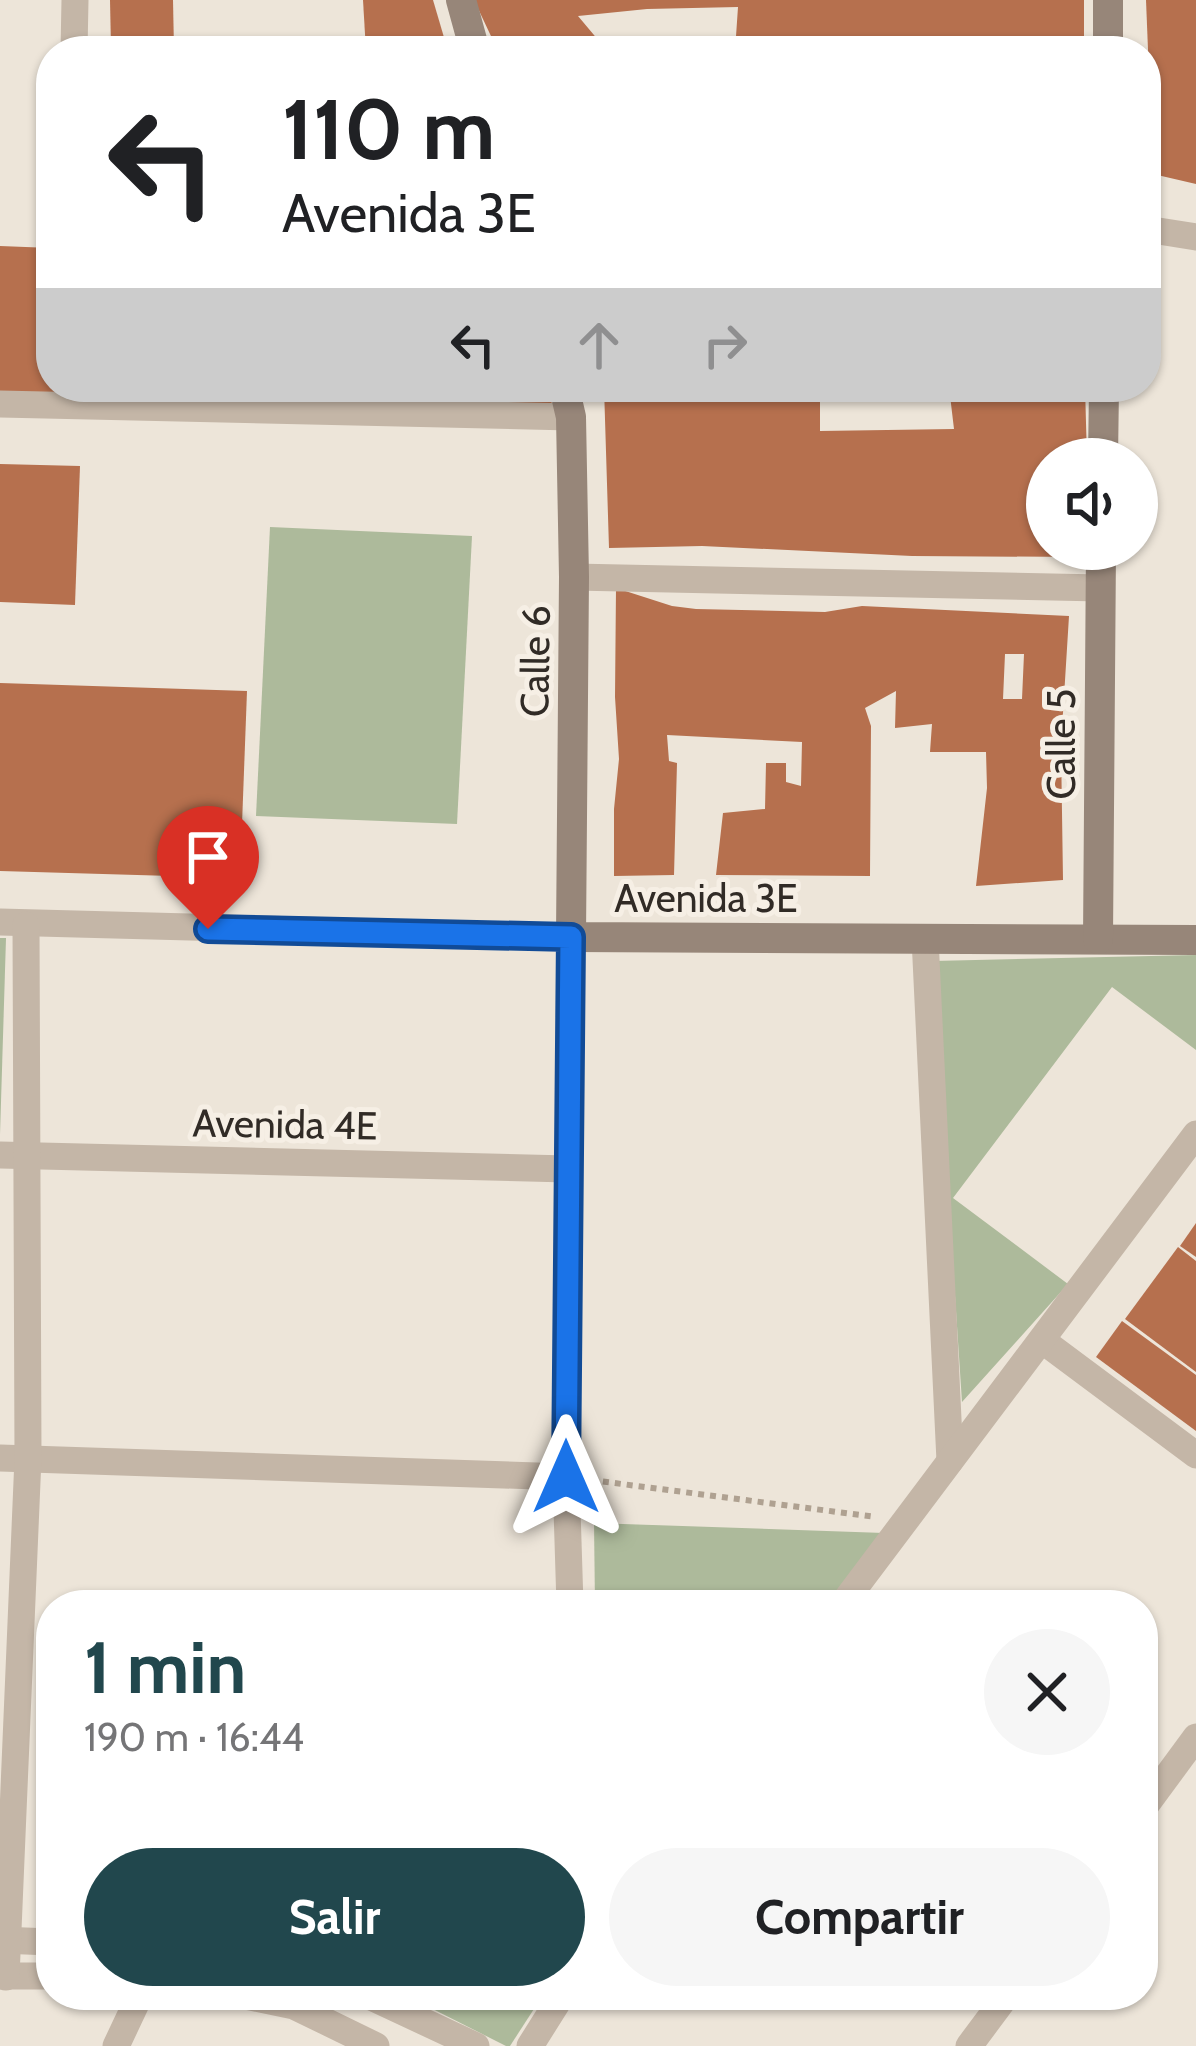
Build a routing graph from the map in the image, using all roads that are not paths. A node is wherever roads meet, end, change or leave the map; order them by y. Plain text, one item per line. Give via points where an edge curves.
1 (75, 0) edge
2 (461, 0) edge
3 (1108, 0) edge
4 (74, 36) edge
5 (471, 36) edge
6 (1108, 36) edge
7 (1161, 231) edge
8 (1196, 237) edge
9 (568, 402) edge
10 (1104, 402) edge
11 (0, 404) edge
12 (1103, 438) edge
13 (1101, 570) edge
14 (574, 577) junction
15 (1101, 588) junction
16 (13, 924) edge
17 (571, 937) junction
18 (925, 938) junction
19 (1098, 939) junction
20 (1196, 940) edge
21 (1196, 1134) edge
22 (13, 1156) edge
23 (568, 1169) junction
24 (1043, 1341) junction
25 (1196, 1455) edge
26 (14, 1458) edge
27 (950, 1461) junction
28 (566, 1477) junction
29 (570, 1590) edge
30 (853, 1590) edge
31 (1196, 1737) edge
32 (1158, 1789) edge
33 (3, 1940) edge
34 (36, 1941) edge
35 (3, 1976) edge
36 (36, 1976) edge
37 (133, 2010) edge
38 (313, 2010) edge
39 (399, 2010) edge
40 (553, 2010) edge
41 (995, 2010) edge
42 (116, 2046) edge
43 (376, 2046) edge
44 (476, 2046) edge
45 (530, 2046) edge
46 (969, 2046) edge

1 - 4 street
2 - 5 street
3 - 6 street
7 - 8 street
9 - 11 street
9 - 14 street, Calle 6
10 - 12 street
13 - 15 street, Calle 5
14 - 15 street
14 - 17 street, Calle 6
15 - 19 street, Calle 5
16 - 17 street, Avenida 3E
16 - 22 street
17 - 18 street, Avenida 3E
17 - 23 street
18 - 19 street, Avenida 3E
18 - 27 street
19 - 20 street, Avenida 3E
21 - 24 street
22 - 23 street, Avenida 4E
22 - 26 street
23 - 28 street
24 - 25 street
24 - 27 street
26 - 28 street
26 - 33 street
27 - 30 street
28 - 29 street
31 - 32 street
33 - 34 street
33 - 35 street
35 - 36 street
37 - 42 street
38 - 43 street
39 - 44 street
40 - 45 street
41 - 46 street

